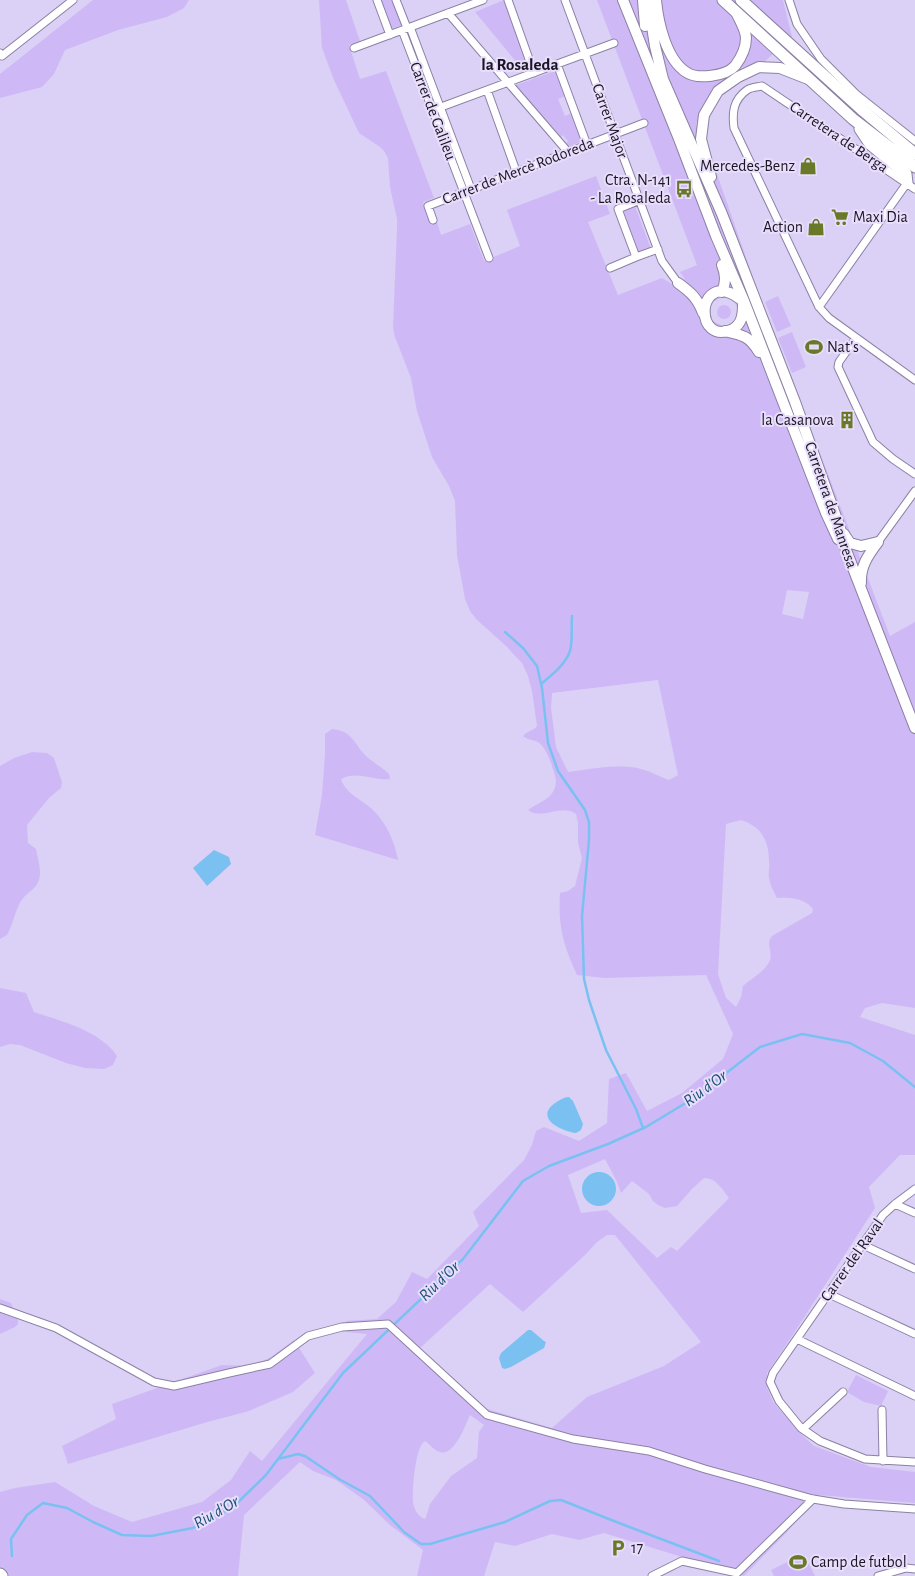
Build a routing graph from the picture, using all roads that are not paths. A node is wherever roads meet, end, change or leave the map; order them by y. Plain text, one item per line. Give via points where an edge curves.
1 (73, 0) edge
2 (377, 0) edge
3 (396, 0) edge
4 (483, 0) edge
5 (508, 0) edge
6 (565, 0) edge
7 (623, 0) edge
8 (643, 0) edge
9 (651, 0) edge
10 (656, 0) edge
11 (723, 0) edge
12 (731, 0) edge
13 (741, 0) edge
14 (789, 0) edge
15 (736, 12) junction
16 (448, 13) junction
17 (406, 28) junction
18 (390, 35) junction
19 (614, 43) dead end
20 (354, 48) dead end
21 (585, 54) junction
22 (1, 55) edge
23 (557, 64) junction
24 (649, 64) junction
25 (534, 73) junction
26 (811, 81) junction
27 (508, 83) junction
28 (487, 90) junction
29 (440, 108) junction
30 (433, 110) junction
31 (853, 119) junction
32 (644, 123) dead end
33 (615, 134) junction
34 (915, 141) edge
35 (587, 145) junction
36 (568, 152) junction
37 (915, 154) edge
38 (915, 162) edge
39 (915, 167) edge
40 (516, 171) junction
41 (911, 186) edge
42 (471, 189) junction
43 (464, 192) junction
44 (640, 200) junction
45 (722, 214) junction
46 (433, 220) dead end
47 (716, 236) junction
48 (658, 249) junction
49 (636, 257) junction
50 (489, 258) dead end
51 (610, 268) dead end
52 (678, 283) junction
53 (717, 293) junction
54 (744, 301) junction
55 (818, 307) junction
56 (704, 317) junction
57 (725, 331) junction
58 (856, 338) junction
59 (767, 364) junction
60 (785, 378) junction
61 (915, 380) edge
62 (913, 473) edge
63 (915, 491) edge
64 (840, 528) junction
65 (878, 542) junction
66 (846, 550) junction
67 (861, 589) junction
68 (915, 728) edge
69 (915, 1190) edge
70 (895, 1204) junction
71 (915, 1213) edge
72 (863, 1245) junction
73 (915, 1269) edge
74 (829, 1294) junction
75 (0, 1308) edge
76 (915, 1334) edge
77 (797, 1339) junction
78 (843, 1392) dead end
79 (915, 1396) edge
80 (882, 1410) dead end
81 (803, 1429) junction
82 (883, 1461) junction
83 (915, 1462) edge
84 (813, 1499) junction
85 (915, 1509) edge
86 (915, 1569) edge
87 (652, 1576) edge
88 (878, 1576) edge

1 - 22 street
2 - 18 street
3 - 17 street
4 - 16 street
5 - 25 street
6 - 21 street, Carrer Major
7 - 24 main road
8 - 24 main road
9 - 45 main road via 651,20 663,79
10 - 15 main road via 670,54 687,73 702,77 715,76 734,67 743,54 746,37
11 - 15 main road
12 - 38 main road via 856,114
13 - 37 main road via 861,109
14 - 34 street via 797,24 821,59 856,94
15 - 26 main road
16 - 17 street
16 - 27 street
17 - 18 street
17 - 29 street
17 - 30 street, Carrer de Galileu
18 - 20 street
19 - 21 street
21 - 23 street
21 - 33 street, Carrer Major
23 - 25 street
23 - 35 street
24 - 47 main road
25 - 27 street
26 - 31 main road
26 - 45 main road via 780,68 759,67 718,91 704,115 701,139
27 - 28 street
27 - 36 street
28 - 29 street
28 - 40 street
29 - 30 street
29 - 42 street
30 - 43 street, Carrer de Galileu
31 - 39 main road
31 - 41 main road via 870,144 906,174
32 - 33 street, Carrer de Mercè Rodoreda
33 - 35 street, Carrer de Mercè Rodoreda
33 - 44 street, Carrer Major
35 - 36 street, Carrer de Mercè Rodoreda
36 - 40 street, Carrer de Mercè Rodoreda
40 - 42 street, Carrer de Mercè Rodoreda
41 - 55 street
41 - 55 street, Carretera de Berga via 762,86 747,90 736,102 732,114 734,128
42 - 43 street, Carrer de Mercè Rodoreda
43 - 46 street, Carrer de Mercè Rodoreda via 428,206
43 - 50 street, Carrer de Galileu
44 - 48 street, Carrer Major
44 - 49 street via 618,209
45 - 54 main road via 732,255 745,291
45 - 60 main road, Carretera de Manresa
47 - 53 main road via 726,274 725,284
47 - 54 main road
48 - 49 street
48 - 52 street, Carrer Major via 662,262
49 - 51 street
52 - 53 main road
52 - 56 main road via 699,302
53 - 54 main road via 731,293
53 - 56 main road via 706,301
54 - 57 main road via 741,320 734,328
54 - 59 main road
54 - 60 main road via 750,306 774,360
55 - 58 street
56 - 57 main road via 712,328
57 - 59 main road via 744,336 754,345
58 - 61 street
58 - 62 street via 838,367 874,442
59 - 66 main road via 826,513 837,538
60 - 64 main road, Carretera de Manresa
63 - 65 street
64 - 65 main road via 850,543 861,546
64 - 66 main road, Carretera de Manresa
65 - 67 main road via 863,565 860,575
66 - 67 main road, Carretera de Manresa
67 - 68 main road, Carretera de Manresa
69 - 70 street, Carrer del Raval
70 - 71 street
70 - 72 street, Carrer del Raval via 883,1215
72 - 73 street
72 - 74 street, Carrer del Raval
74 - 76 street
74 - 77 street, Carrer del Raval
75 - 84 street via 56,1328 154,1382 174,1386 270,1364 308,1336 342,1327 388,1324 487,1415 573,1439 649,1451
77 - 79 street
77 - 81 street, Carrer del Raval via 773,1373 770,1382 779,1401
78 - 81 street
80 - 82 street
81 - 82 street via 820,1441 865,1459
82 - 83 street
84 - 85 street
84 - 87 street via 737,1573 682,1561
86 - 88 street via 906,1568

